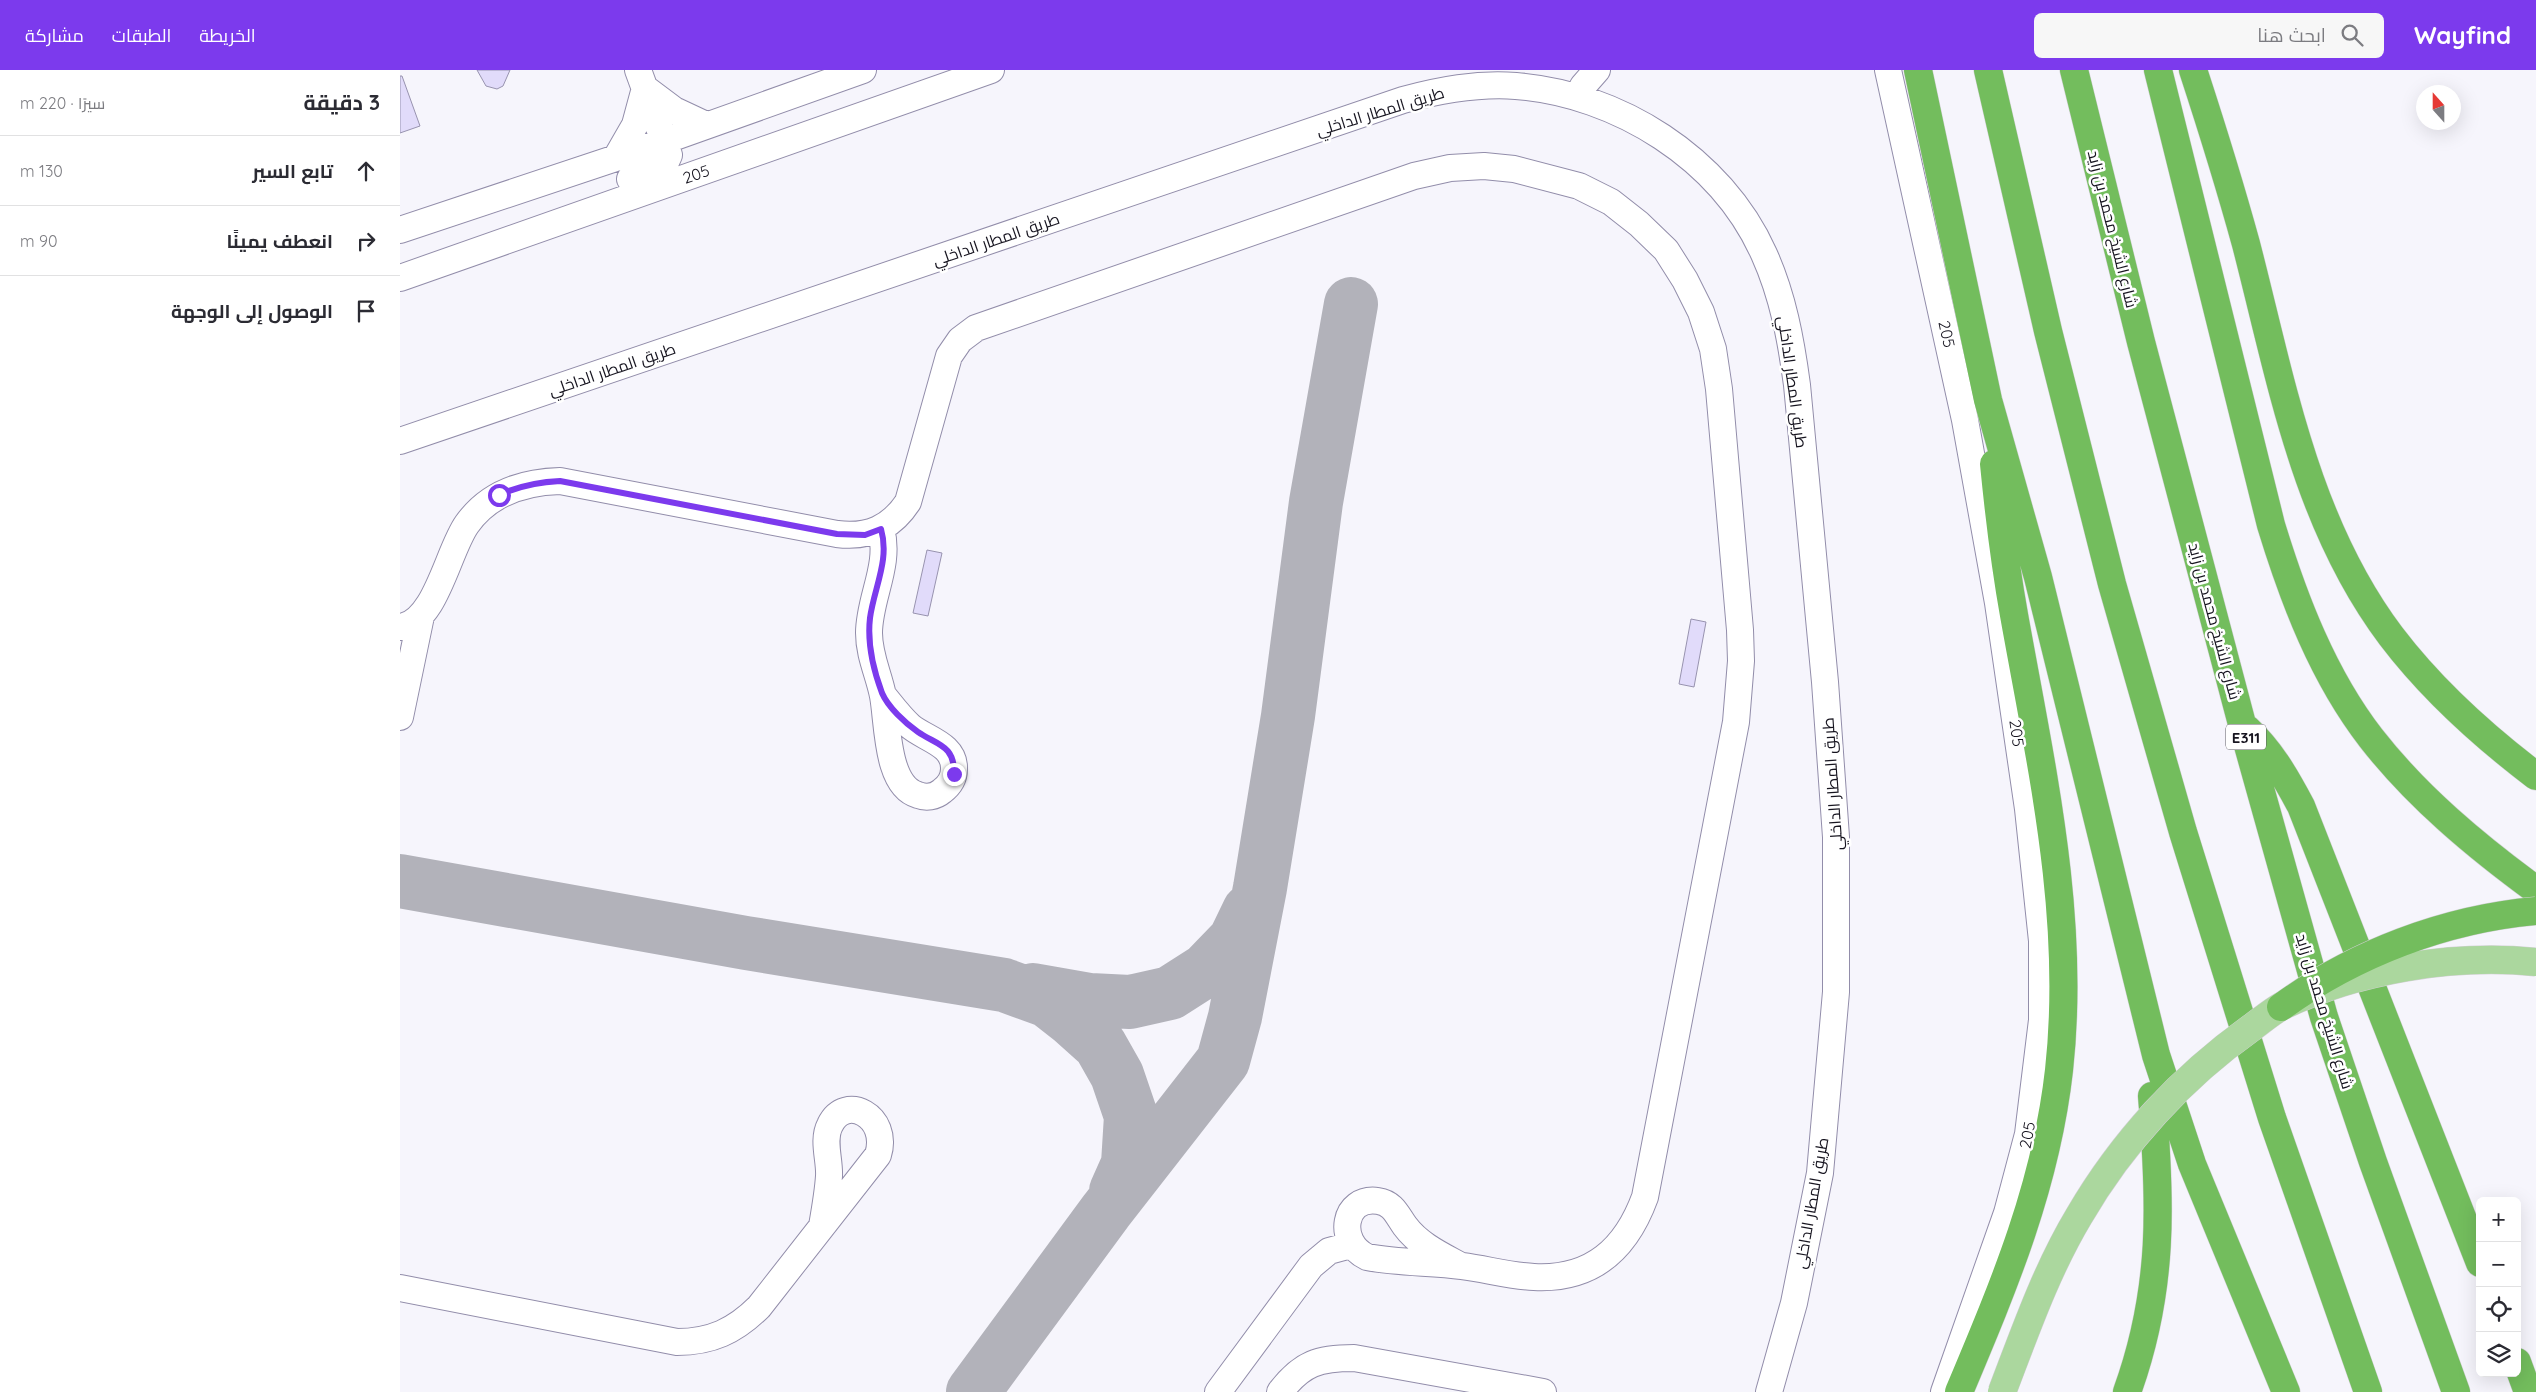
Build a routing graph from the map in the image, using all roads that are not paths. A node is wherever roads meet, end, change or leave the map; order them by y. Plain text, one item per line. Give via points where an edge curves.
1 (863, 70) edge
2 (991, 70) edge
3 (1597, 70) edge
4 (1888, 70) edge
5 (1918, 70) edge
6 (1988, 70) edge
7 (2074, 70) edge
8 (2158, 70) edge
9 (2193, 70) edge
10 (642, 79) edge
11 (1578, 97) junction
12 (706, 125) junction
13 (665, 140) junction
14 (616, 158) junction
15 (400, 230) edge
16 (482, 249) junction
17 (400, 278) edge
18 (1988, 400) junction
19 (400, 441) edge
20 (881, 529) junction
21 (410, 621) edge
22 (883, 695) dead end
23 (400, 717) edge
24 (2242, 724) junction
25 (2536, 776) edge
26 (2536, 890) edge
27 (2536, 911) edge
28 (2536, 962) edge
29 (2138, 991) junction
30 (2281, 1007) junction
31 (822, 1226) dead end
32 (1351, 1245) junction
33 (2476, 1254) edge
34 (1461, 1266) junction
35 (400, 1288) edge
36 (2521, 1373) edge
37 (1218, 1392) edge
38 (1280, 1392) edge
39 (1543, 1392) edge
40 (1769, 1392) edge
41 (1944, 1392) edge
42 (1959, 1392) edge
43 (2002, 1392) edge
44 (2127, 1392) edge
45 (2286, 1392) edge
46 (2368, 1392) edge
47 (2456, 1392) edge
48 (2528, 1392) edge

1 - 12 street
2 - 16 street, 205
3 - 11 street
4 - 41 street, 205 via 1966,420 2021,760 2042,941 2042,1020 2028,1134 2007,1213
5 - 18 highway
6 - 46 highway via 2048,331 2112,584 2172,794 2272,1118
7 - 24 highway, شارع الشيخ محمد بن زايد / E311 via 2141,342
8 - 26 highway via 2271,525 2306,626 2334,681 2371,738 2420,793 2472,840
9 - 25 highway via 2246,244 2299,450 2318,504 2340,551 2390,635 2458,712
10 - 12 street via 674,110
10 - 13 street
10 - 14 street via 635,125
11 - 19 street, طريق المطار الداخلي via 1542,89 1486,85 1404,100
11 - 40 street, طريق المطار الداخلي via 1607,106 1638,122 1677,147 1711,178 1740,213 1764,252 1780,294 1791,340 1836,828 1836,992 1820,1173 1794,1303
12 - 13 street
13 - 14 street
13 - 16 street via 669,155 664,166 534,213
14 - 15 street
16 - 17 street, 205
18 - 29 highway via 2038,577
18 - 42 highway via 2006,563 2055,847 2064,1004 2059,1072 2034,1198 2014,1260
20 - 21 street via 865,535 837,534 560,481 518,486 481,508 467,524 433,598
20 - 22 street via 884,557 869,634
20 - 34 street via 893,521 908,502 949,356 960,340 976,328 994,321 1378,187 1450,168 1514,168 1579,186 1611,202 1666,250 1702,312 1713,349 1742,661 1736,722 1645,1197 1636,1221 1622,1242 1604,1259 1581,1271 1556,1277 1532,1277
21 - 23 street
24 - 33 highway via 2264,745 2302,806
24 - 47 highway, شارع الشيخ محمد بن زايد / E311 via 2324,1018
27 - 30 highway, bridge via 2472,921 2395,946 2336,971
28 - 30 main road, bridge via 2491,959 2407,967 2333,987
29 - 44 highway via 2150,1073 2160,1224 2153,1300
29 - 45 highway via 2172,1109 2192,1164
30 - 43 main road, bridge via 2190,1077 2150,1118 2110,1168 2052,1266
31 - 35 street via 748,1318 722,1335 692,1342 676,1342
32 - 34 street via 1358,1253 1379,1259
32 - 34 street via 1346,1234 1347,1221 1365,1202 1377,1201 1390,1205 1424,1244
32 - 37 street via 1329,1251 1311,1266
36 - 48 highway
38 - 39 street via 1306,1366 1329,1358 1345,1358

